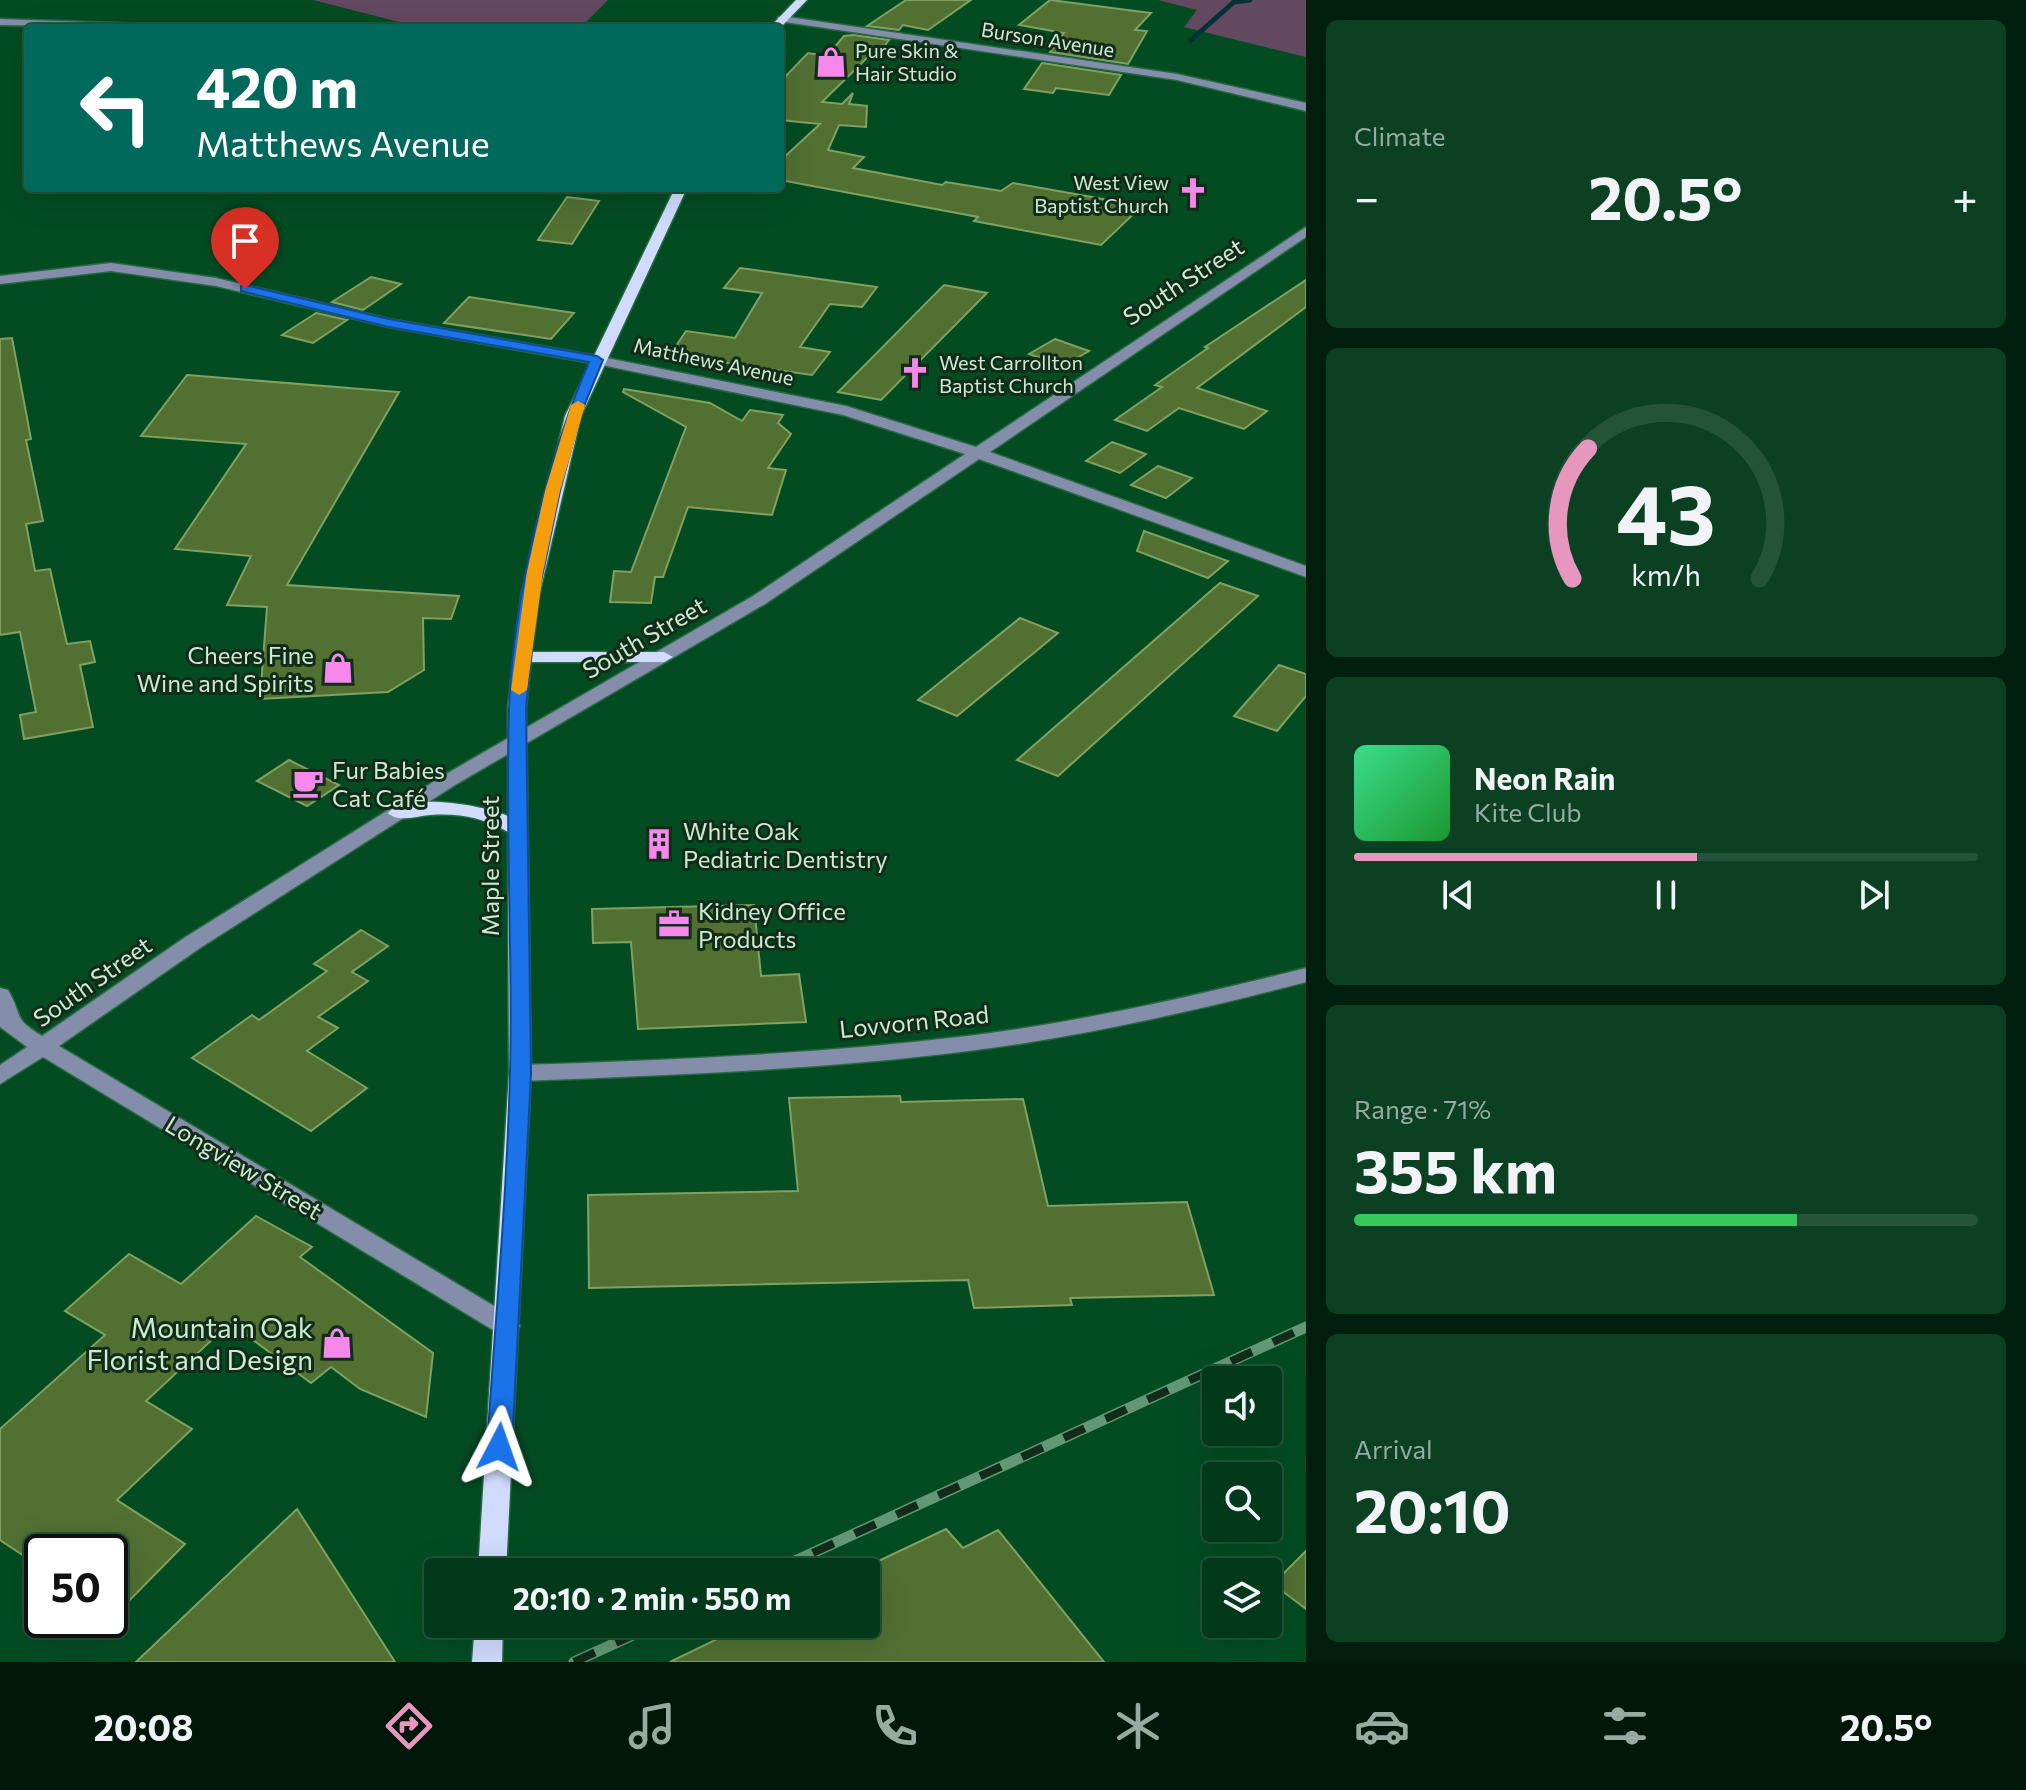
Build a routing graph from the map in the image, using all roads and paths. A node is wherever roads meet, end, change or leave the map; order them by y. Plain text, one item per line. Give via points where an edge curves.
1 (802, 0) edge
2 (0, 22) edge
3 (778, 23) edge
4 (58, 24) edge
5 (1306, 107) edge
6 (679, 192) edge
7 (1306, 231) edge
8 (0, 280) edge
9 (597, 360) junction
10 (976, 452) junction
11 (1306, 553) edge
12 (1298, 569) edge
13 (523, 657) junction
14 (664, 657) junction
15 (518, 739) junction
16 (398, 813) junction
17 (518, 829) junction
18 (1306, 975) edge
19 (0, 995) edge
20 (43, 1047) junction
21 (520, 1073) junction
22 (0, 1076) edge
23 (507, 1326) junction
24 (493, 1558) edge
25 (488, 1638) edge
26 (487, 1662) edge

1 - 3 main road
2 - 4 street
3 - 5 street, Burson Avenue via 1177,77
6 - 9 main road, Maple Street
7 - 10 street, South Street
8 - 9 street, Matthews Avenue via 111,267 216,282 389,323
9 - 10 street, Matthews Avenue via 846,411
9 - 13 main road, Maple Street via 573,416 553,491
10 - 12 street, Matthews Avenue
10 - 14 street, South Street via 759,600
11 - 12 street
13 - 14 main road
13 - 15 main road, Maple Street
14 - 15 street, South Street
15 - 16 street, South Street
15 - 17 main road, Maple Street
16 - 17 main road via 466,807
16 - 20 street, South Street via 192,943
17 - 21 main road, Maple Street
18 - 21 street, Lovvorn Road via 1186,1006 920,1049 697,1067
19 - 20 street, Longview Street via 11,1027
20 - 22 street, South Street
20 - 23 street, Longview Street
21 - 23 main road, Maple Street
23 - 24 main road, Maple Street
25 - 26 main road

